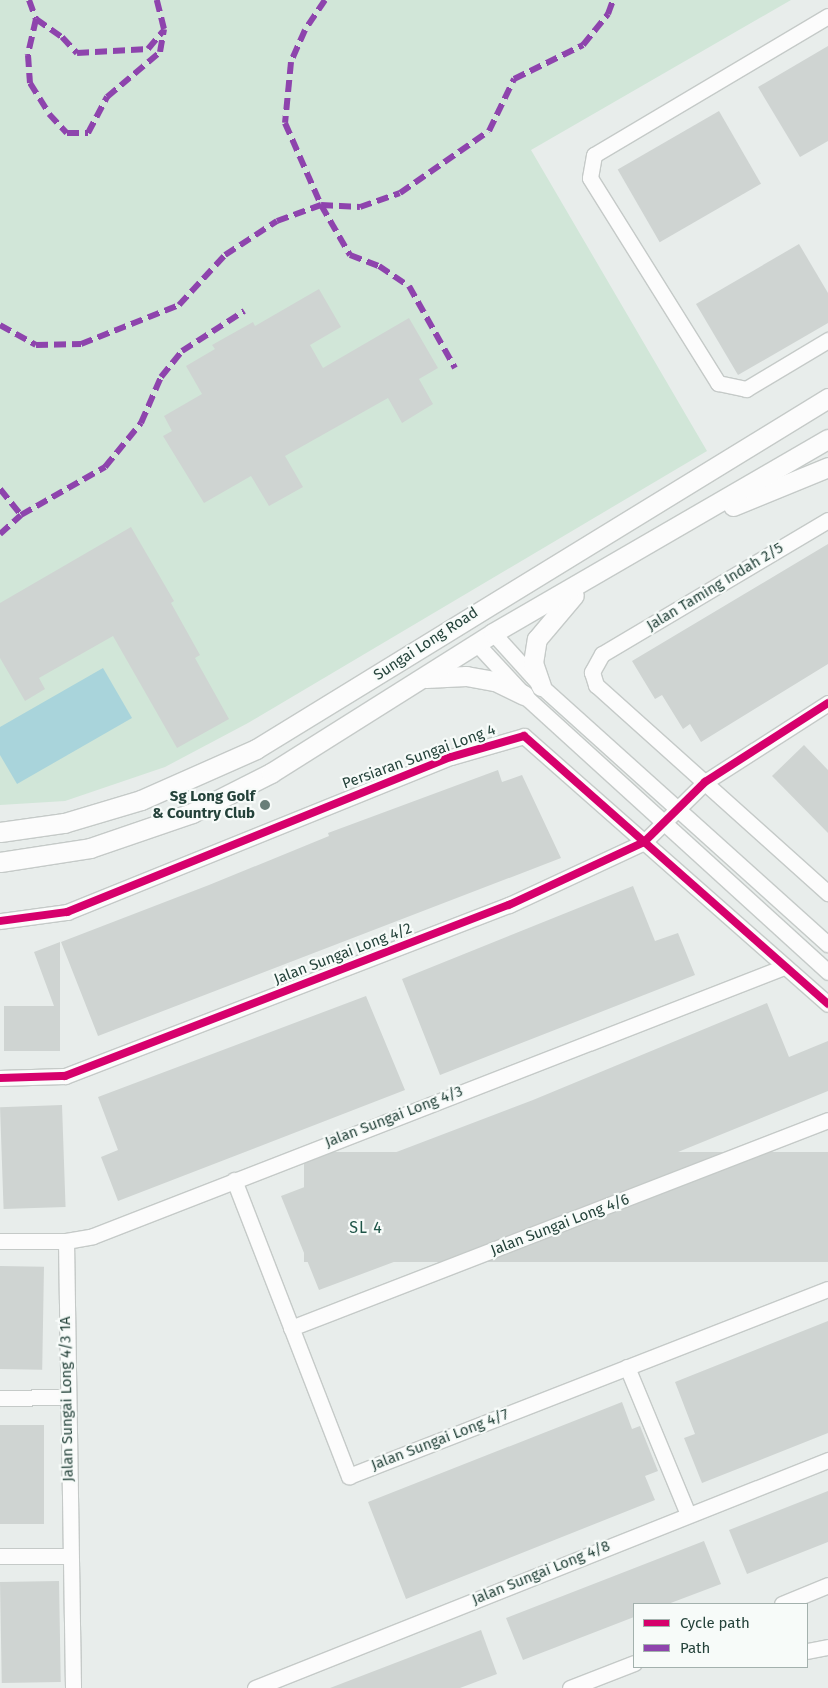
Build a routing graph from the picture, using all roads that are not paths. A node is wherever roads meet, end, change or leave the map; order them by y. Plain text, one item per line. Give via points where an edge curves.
1 (828, 16) edge
2 (828, 340) edge
3 (828, 398) edge
4 (828, 439) edge
5 (828, 467) edge
6 (828, 520) edge
7 (669, 532) junction
8 (594, 578) junction
9 (496, 600) junction
10 (454, 626) junction
11 (483, 635) junction
12 (423, 679) junction
13 (541, 686) junction
14 (524, 695) junction
15 (350, 698) junction
16 (828, 703) edge
17 (384, 704) junction
18 (338, 732) junction
19 (705, 782) junction
20 (677, 808) junction
21 (662, 823) junction
22 (0, 832) edge
23 (644, 842) junction
24 (0, 862) edge
25 (828, 892) edge
26 (0, 921) edge
27 (828, 944) edge
28 (784, 967) junction
29 (828, 972) edge
30 (828, 1004) edge
31 (0, 1078) edge
32 (828, 1120) edge
33 (234, 1180) junction
34 (0, 1241) edge
35 (66, 1241) junction
36 (828, 1289) edge
37 (291, 1328) junction
38 (627, 1367) junction
39 (66, 1397) junction
40 (0, 1398) edge
41 (828, 1460) edge
42 (688, 1514) junction
43 (0, 1556) edge
44 (70, 1556) junction
45 (828, 1585) edge
46 (784, 1603) edge
47 (828, 1646) edge
48 (808, 1651) edge
49 (633, 1663) edge
50 (73, 1688) edge
51 (255, 1688) edge
52 (570, 1688) edge

1 - 2 street via 594,155 590,178 718,383 746,389
3 - 9 street, Sungai Long Road
4 - 7 street, Sungai Long Road
5 - 7 street
6 - 19 street, Jalan Taming Indah 2/5 via 602,654 592,672 596,685
7 - 8 street, Sungai Long Road
8 - 11 street, Sungai Long Road
8 - 13 street via 562,606 537,639 533,663
9 - 10 street, Sungai Long Road
9 - 11 street
10 - 11 street
10 - 15 street, Sungai Long Road
11 - 12 street, Sungai Long Road
11 - 13 street
11 - 14 street
12 - 14 street via 466,676 495,681
12 - 17 street, Sungai Long Road
13 - 20 street
14 - 21 street
15 - 17 street
15 - 18 street
15 - 22 street, Sungai Long Road via 256,749 141,800 64,823
16 - 19 street, Jalan Sungai Long 4/2
17 - 18 street, Sungai Long Road
18 - 24 street, Sungai Long Road via 271,773 192,813 90,848
19 - 20 street, Jalan Sungai Long 4/2
19 - 25 street
20 - 21 street, Jalan Sungai Long 4/2
20 - 27 street
21 - 23 street, Jalan Sungai Long 4/2
21 - 29 street
23 - 26 street, Persiaran Sungai Long 4 via 533,741 514,736 451,756 67,912
23 - 28 street, Persiaran Sungai Long 4
23 - 31 street, Jalan Sungai Long 4/2 via 509,905 66,1076
28 - 30 street, Persiaran Sungai Long 4
28 - 33 street, Jalan Sungai Long 4/3
32 - 37 street, Jalan Sungai Long 4/6
33 - 35 street, Jalan Sungai Long 4/3 via 93,1236
33 - 37 street, Jalan Sungai Long 4/7
34 - 35 street, Jalan Sungai Long 4/3
35 - 39 street, Jalan Sungai Long 4/3 1A
36 - 38 street, Jalan Sungai Long 4/7
37 - 38 street, Jalan Sungai Long 4/7 via 349,1476
38 - 42 street
39 - 40 street
39 - 44 street, Jalan Sungai Long 4/3 1A
41 - 42 street, Jalan Sungai Long 4/8
42 - 51 street, Jalan Sungai Long 4/8
43 - 44 street
44 - 50 street, Jalan Sungai Long 4/3 1A
45 - 46 street
47 - 48 street
49 - 52 street

